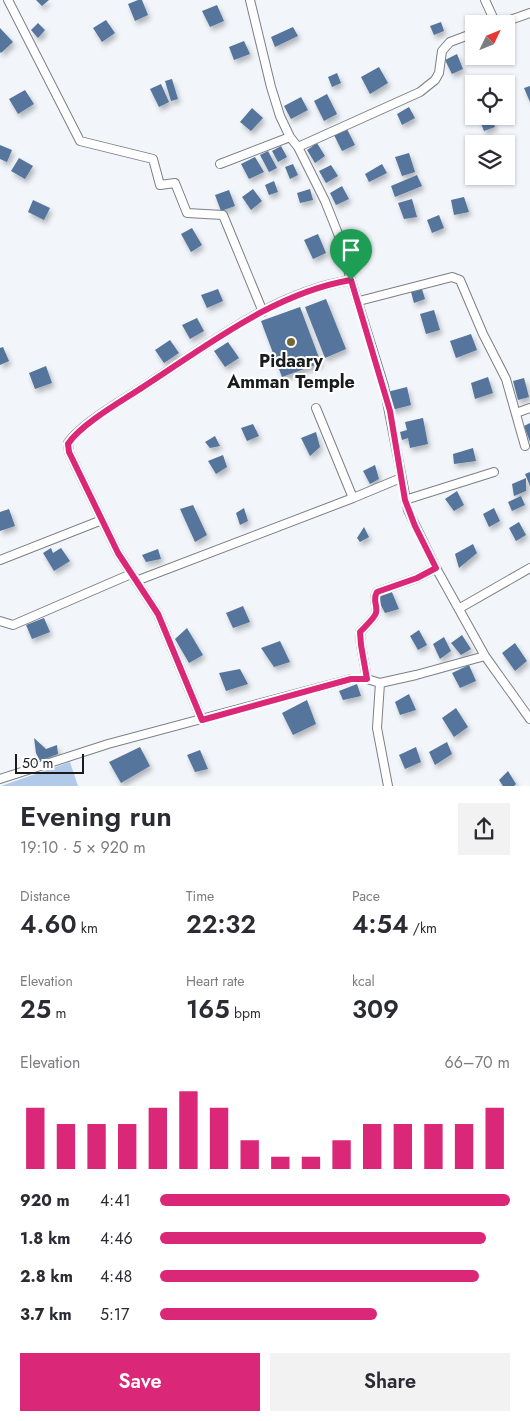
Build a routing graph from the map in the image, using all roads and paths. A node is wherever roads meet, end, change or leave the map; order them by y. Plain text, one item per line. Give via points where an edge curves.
1 (8, 0) edge
2 (250, 0) edge
3 (485, 0) edge
4 (530, 13) edge
5 (493, 15) edge
6 (515, 18) edge
7 (465, 36) edge
8 (290, 137) junction
9 (298, 147) junction
10 (220, 164) dead end
11 (351, 280) junction
12 (359, 301) junction
13 (263, 312) junction
14 (316, 408) dead end
15 (530, 408) edge
16 (516, 413) junction
17 (525, 446) dead end
18 (494, 472) dead end
19 (401, 478) junction
20 (353, 498) junction
21 (405, 500) junction
22 (102, 520) junction
23 (0, 560) edge
24 (436, 568) junction
25 (530, 568) edge
26 (134, 578) junction
27 (460, 608) junction
28 (0, 621) edge
29 (485, 656) junction
30 (367, 679) junction
31 (380, 683) junction
32 (530, 719) edge
33 (202, 720) junction
34 (0, 779) edge
35 (388, 786) edge

1 - 13 street via 80,141 153,159 160,184 175,183 187,213 222,214
2 - 8 street via 271,87
3 - 5 street
4 - 6 street
7 - 9 street via 450,42 442,51 439,73 420,92
8 - 9 street
8 - 10 street
9 - 11 street via 335,225
11 - 12 street
11 - 13 street via 331,283
12 - 16 street via 452,277 460,280 506,379
12 - 19 street via 390,411
13 - 22 street via 242,322 74,435 68,444 69,452
14 - 20 street
15 - 16 street
16 - 17 street
18 - 21 street
19 - 20 street
19 - 21 street
20 - 26 street
21 - 24 street
22 - 23 street
22 - 26 street
24 - 27 street
24 - 30 street via 377,592 375,616 360,632
25 - 27 street
26 - 28 street via 13,626
26 - 33 street via 158,614
27 - 29 street
29 - 31 street
29 - 32 street
30 - 31 street
30 - 33 street via 351,679
31 - 35 street via 377,728
33 - 34 street via 108,744

